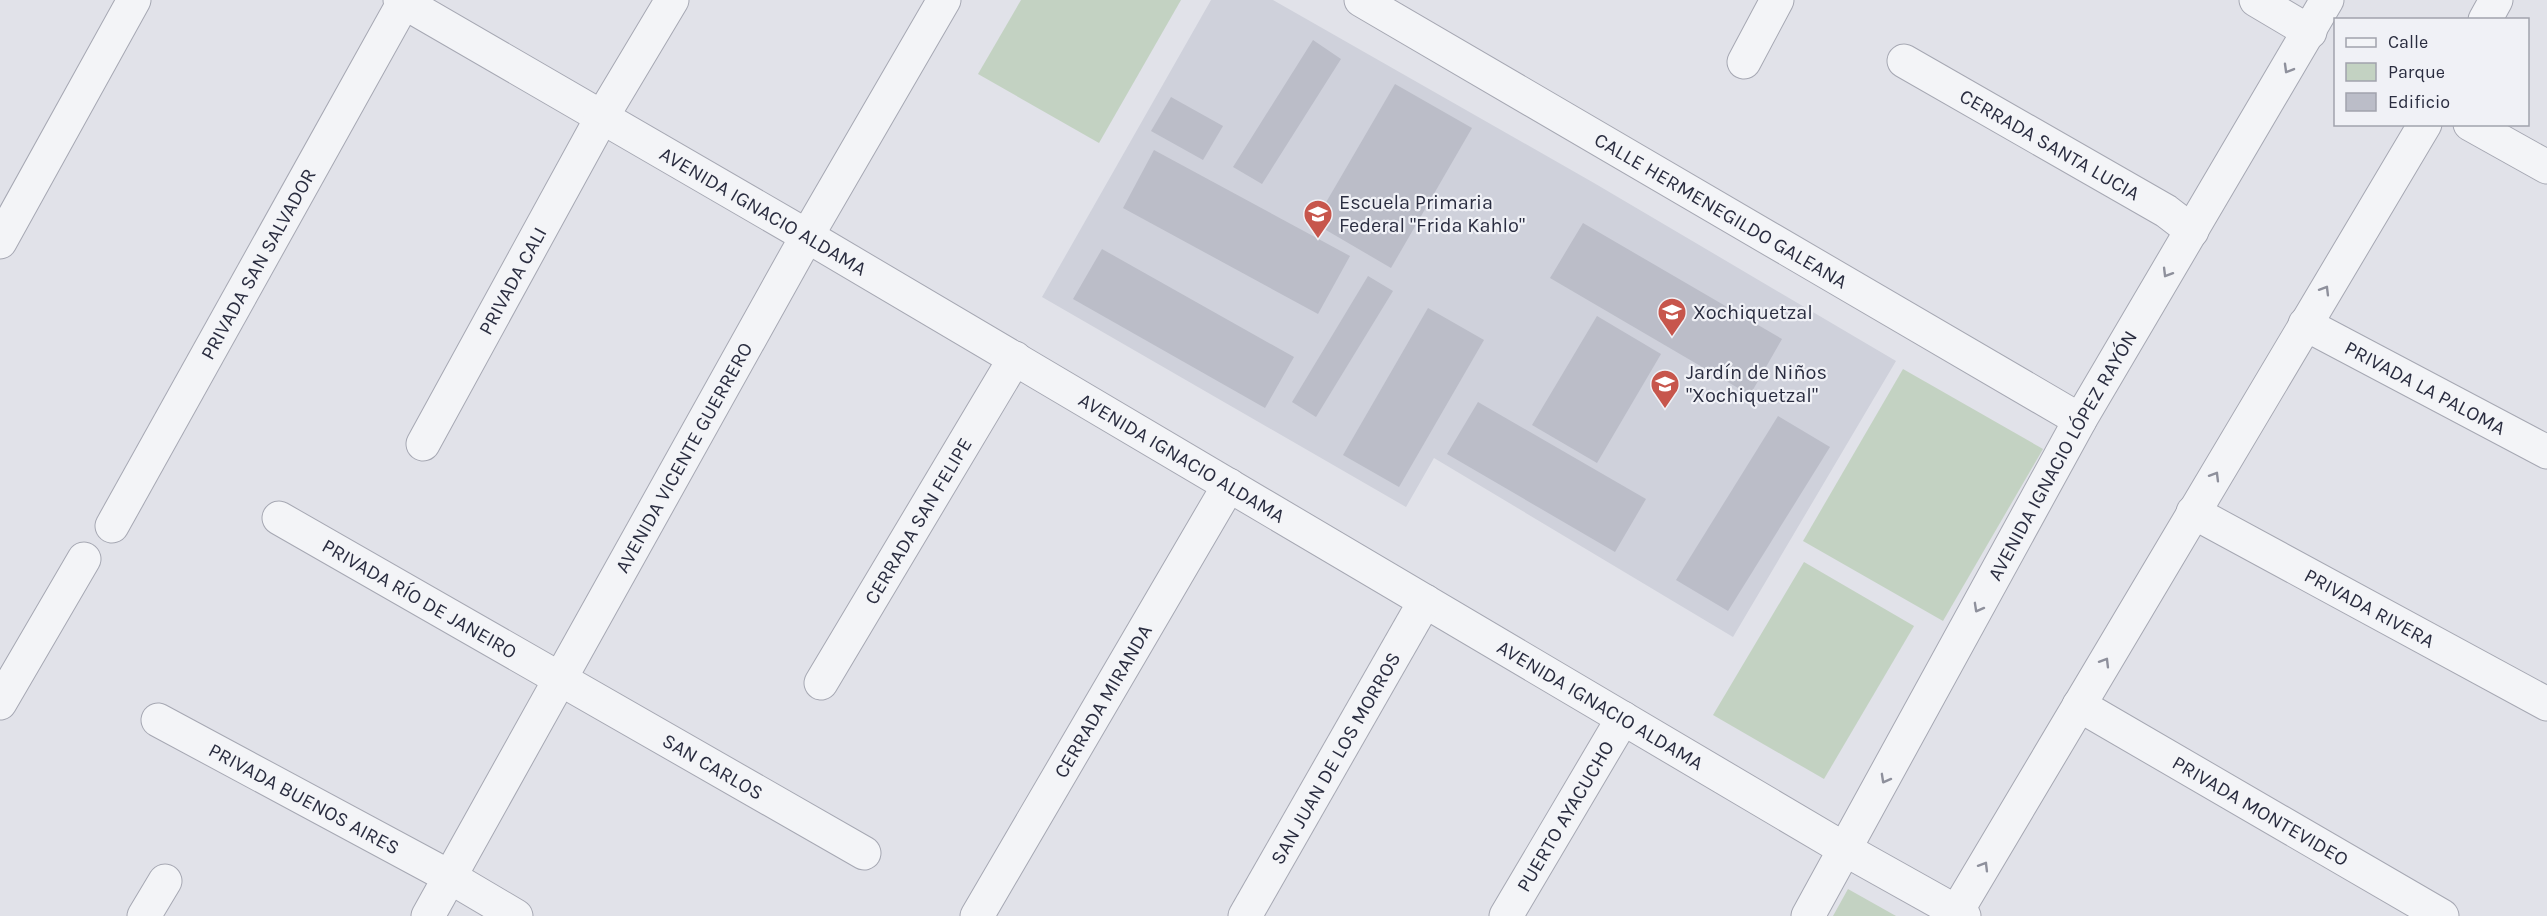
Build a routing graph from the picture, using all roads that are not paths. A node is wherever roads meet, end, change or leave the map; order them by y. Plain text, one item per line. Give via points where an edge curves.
1 (134, 0) edge
2 (672, 0) edge
3 (944, 0) edge
4 (1361, 0) edge
5 (1777, 0) edge
6 (2256, 0) edge
7 (2327, 0) edge
8 (2496, 0) edge
9 (403, 1) edge
10 (2486, 18) edge
11 (2310, 32) junction
12 (1904, 61) dead end
13 (1744, 62) dead end
14 (602, 117) junction
15 (2424, 126) edge
16 (2473, 126) edge
17 (2547, 167) edge
18 (2192, 231) junction
19 (807, 236) junction
20 (0, 242) edge
21 (2305, 324) junction
22 (1015, 358) junction
23 (2080, 420) junction
24 (423, 444) dead end
25 (2547, 452) edge
26 (1229, 485) junction
27 (2193, 512) junction
28 (279, 518) dead end
29 (112, 526) dead end
30 (84, 559) dead end
31 (1425, 601) junction
32 (561, 678) junction
33 (821, 683) dead end
34 (0, 703) edge
35 (2547, 704) edge
36 (2079, 705) junction
37 (1623, 718) junction
38 (158, 720) dead end
39 (1846, 850) junction
40 (864, 853) dead end
41 (450, 877) junction
42 (165, 881) dead end
43 (1958, 915) edge
44 (144, 916) edge
45 (428, 916) edge
46 (516, 916) edge
47 (977, 916) edge
48 (1245, 916) edge
49 (1506, 916) edge
50 (1808, 916) edge
51 (2442, 916) edge

1 - 20 street
2 - 14 street, PRIVADA CALI
3 - 19 street, AVENIDA VICENTE GUERRERO
4 - 23 street, CALLE HERMENEGILDO GALEANA
5 - 13 street
6 - 11 street
7 - 11 street, AVENIDA IGNACIO LÓPEZ RAYÓN
8 - 10 street
9 - 14 street, AVENIDA IGNACIO ALDAMA
9 - 29 street, PRIVADA SAN SALVADOR
11 -> 18 street, AVENIDA IGNACIO LÓPEZ RAYÓN
12 - 18 street, CERRADA SANTA LUCIA via 2166,211
14 - 19 street, AVENIDA IGNACIO ALDAMA
14 - 24 street, PRIVADA CALI
21 -> 15 street
16 - 17 street
18 -> 23 street, AVENIDA IGNACIO LÓPEZ RAYÓN
19 - 22 street, AVENIDA IGNACIO ALDAMA
19 - 32 street, AVENIDA VICENTE GUERRERO
21 - 25 street, PRIVADA LA PALOMA
27 -> 21 street
22 - 26 street, AVENIDA IGNACIO ALDAMA
22 - 33 street, CERRADA SAN FELIPE
23 -> 39 street, AVENIDA IGNACIO LÓPEZ RAYÓN
26 - 31 street, AVENIDA IGNACIO ALDAMA
26 - 47 street, CERRADA MIRANDA
27 - 35 street, PRIVADA RIVERA
36 -> 27 street
28 - 32 street, PRIVADA RÍO DE JANEIRO
30 - 34 street
31 - 37 street, AVENIDA IGNACIO ALDAMA
31 - 48 street, SAN JUAN DE LOS MORROS
32 - 40 street, SAN CARLOS
32 - 41 street, AVENIDA VICENTE GUERRERO
43 -> 36 street
36 - 51 street, PRIVADA MONTEVIDEO
37 - 39 street, AVENIDA IGNACIO ALDAMA
37 - 49 street, PUERTO AYACUCHO
38 - 41 street, PRIVADA BUENOS AIRES
39 - 43 street, AVENIDA IGNACIO ALDAMA
39 - 50 street, AVENIDA IGNACIO LÓPEZ RAYÓN
41 - 45 street, AVENIDA VICENTE GUERRERO
41 - 46 street, PRIVADA BUENOS AIRES
42 - 44 street

